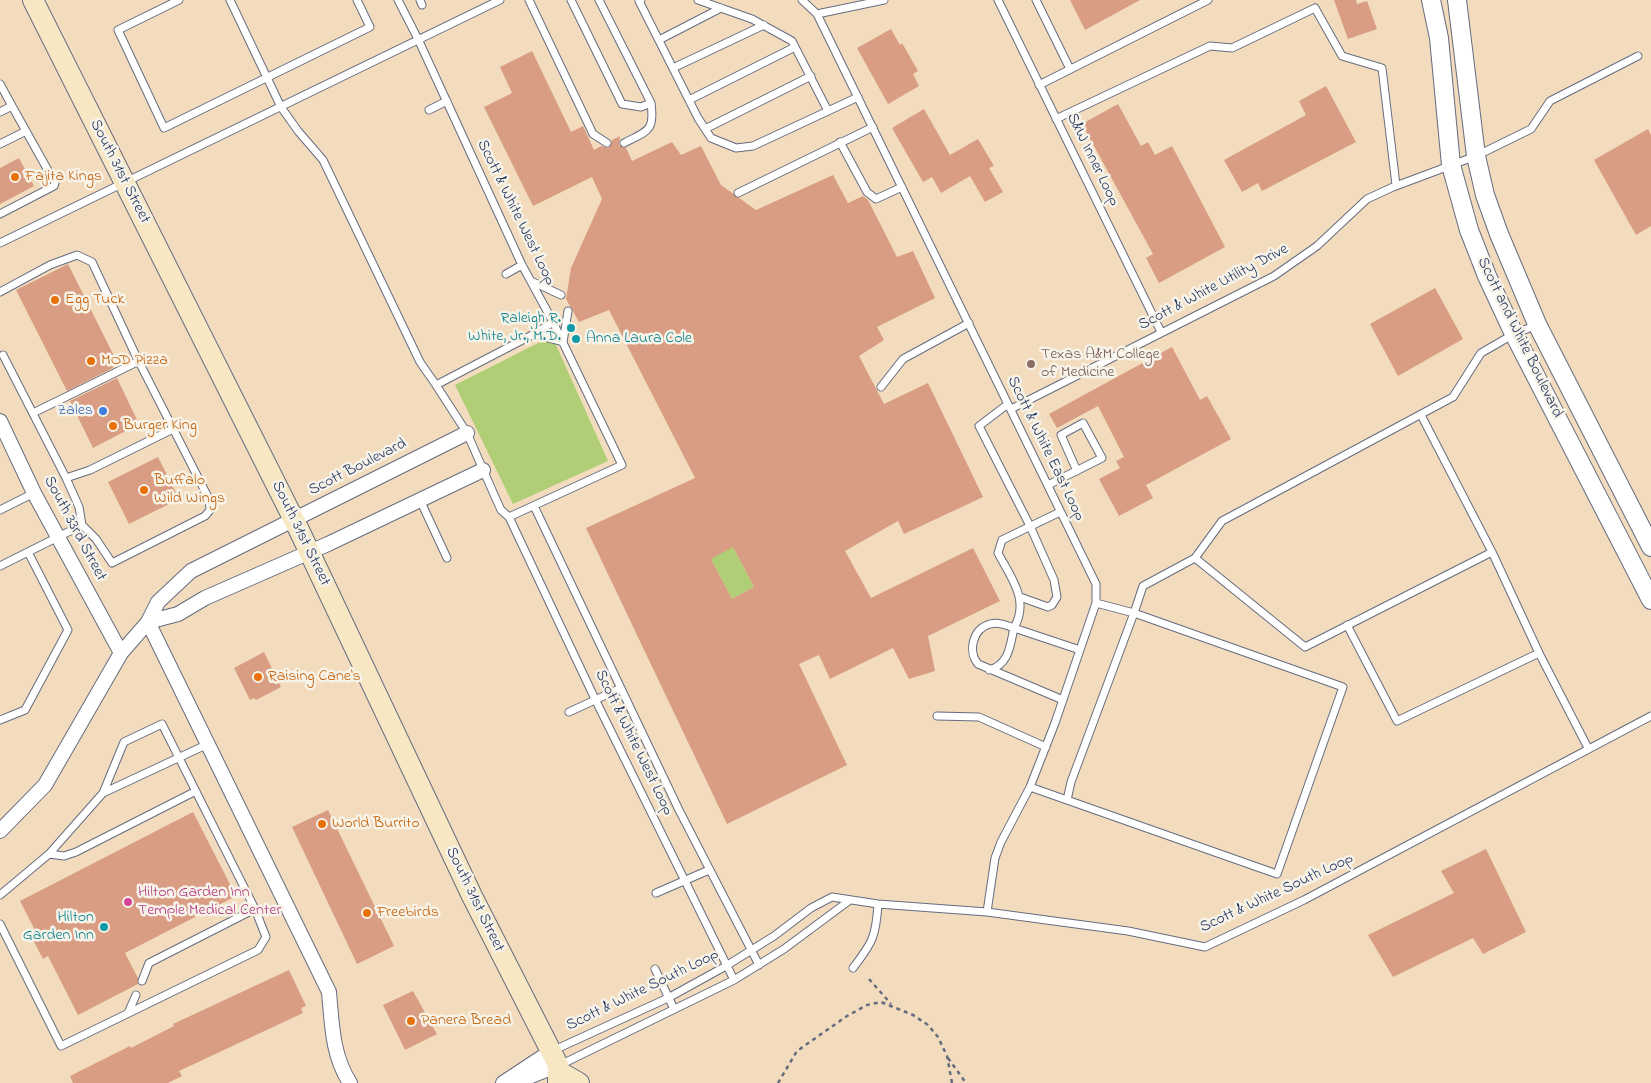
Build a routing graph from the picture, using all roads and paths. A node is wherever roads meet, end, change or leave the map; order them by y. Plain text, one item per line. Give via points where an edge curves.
1 (33, 0) edge
2 (178, 0) edge
3 (230, 0) edge
4 (357, 0) edge
5 (398, 0) edge
6 (500, 0) edge
7 (528, 0) edge
8 (571, 0) edge
9 (599, 0) edge
10 (639, 0) edge
11 (698, 0) edge
12 (802, 0) edge
13 (884, 0) edge
14 (998, 0) edge
15 (1036, 0) edge
16 (1208, 0) edge
17 (1431, 0) edge
18 (1457, 0) edge
19 (721, 8) junction
20 (817, 14) junction
21 (764, 25) junction
22 (418, 40) junction
23 (659, 40) junction
24 (795, 46) junction
25 (1638, 56) dead end
26 (673, 68) junction
27 (1070, 69) junction
28 (811, 76) junction
29 (268, 77) junction
30 (0, 84) edge
31 (1039, 85) junction
32 (858, 96) junction
33 (689, 100) junction
34 (447, 101) junction
35 (651, 103) junction
36 (12, 106) junction
37 (281, 107) junction
38 (429, 110) dead end
39 (828, 111) junction
40 (0, 112) edge
41 (1056, 119) junction
42 (872, 126) junction
43 (705, 129) junction
44 (26, 131) junction
45 (840, 142) junction
46 (608, 143) dead end
47 (624, 143) dead end
48 (0, 144) edge
49 (1476, 156) junction
50 (1451, 165) junction
51 (123, 181) junction
52 (1396, 185) junction
53 (902, 187) junction
54 (738, 193) dead end
55 (0, 214) edge
56 (0, 242) edge
57 (522, 264) junction
58 (506, 274) dead end
59 (531, 281) junction
60 (0, 292) edge
61 (561, 295) dead end
62 (568, 311) dead end
63 (553, 322) junction
64 (969, 323) junction
65 (1537, 324) junction
66 (1161, 332) junction
67 (534, 334) junction
68 (1514, 334) junction
69 (563, 342) junction
70 (1, 354) edge
71 (139, 361) junction
72 (436, 385) junction
73 (881, 387) dead end
74 (1010, 407) junction
75 (33, 413) junction
76 (1421, 415) junction
77 (0, 421) edge
78 (174, 429) junction
79 (467, 433) junction
80 (483, 470) junction
81 (1076, 471) junction
82 (66, 478) junction
83 (1048, 486) junction
84 (34, 493) junction
85 (420, 500) junction
86 (534, 506) junction
87 (0, 510) edge
88 (1060, 512) junction
89 (509, 516) junction
90 (294, 519) junction
91 (82, 525) junction
92 (1030, 526) junction
93 (57, 536) junction
94 (1651, 547) edge
95 (309, 551) junction
96 (28, 552) junction
97 (1492, 552) junction
98 (447, 558) dead end
99 (1195, 558) junction
100 (0, 566) edge
101 (1020, 597) junction
102 (1651, 600) edge
103 (1096, 603) junction
104 (1134, 612) junction
105 (148, 622) junction
106 (1348, 625) junction
107 (1014, 628) junction
108 (1080, 650) junction
109 (121, 653) junction
110 (1540, 653) junction
111 (988, 670) junction
112 (621, 688) junction
113 (595, 699) junction
114 (1063, 700) junction
115 (569, 712) dead end
116 (937, 716) dead end
117 (1651, 716) edge
118 (0, 720) edge
119 (208, 744) junction
120 (1046, 747) junction
121 (1588, 748) junction
122 (179, 758) junction
123 (1030, 788) junction
124 (196, 791) junction
125 (102, 793) junction
126 (1067, 800) junction
127 (0, 831) edge
128 (49, 854) junction
129 (709, 870) junction
130 (684, 881) junction
131 (656, 893) dead end
132 (0, 895) edge
133 (850, 900) junction
134 (878, 904) junction
135 (254, 909) junction
136 (987, 912) junction
137 (0, 924) edge
138 (751, 950) junction
139 (759, 965) junction
140 (726, 966) junction
141 (853, 968) dead end
142 (655, 969) dead end
143 (869, 979) dead end
144 (734, 980) junction
145 (142, 981) dead end
146 (136, 995) dead end
147 (668, 998) junction
148 (892, 1005) junction
149 (674, 1009) junction
150 (128, 1013) junction
151 (947, 1056) junction
152 (557, 1068) edge
153 (350, 1083) edge
154 (503, 1083) edge
155 (513, 1083) edge
156 (579, 1083) edge
157 (778, 1083) edge
158 (952, 1083) edge
159 (966, 1083) edge

1 - 51 main road, South 31st Street
2 - 29 lane via 118,30 164,128
3 - 29 lane, Scott & White West Loop
4 - 29 lane via 370,27
5 - 22 lane, Scott & White West Loop
6 - 22 lane
7 - 46 lane via 592,134
8 - 35 lane via 622,104 642,107
9 - 35 lane
10 - 23 lane
11 - 19 lane
12 - 20 lane, Scott & White East Loop
13 - 20 lane
14 - 31 lane, S&W Inner Loop
15 - 27 lane
16 - 27 lane
17 - 50 street, Scott and White Boulevard via 1441,57
18 - 49 street, Scott and White Boulevard
19 - 21 lane
19 - 23 lane
20 - 32 lane, Scott & White East Loop
21 - 24 lane
21 - 26 lane
22 - 34 lane, Scott & White West Loop
22 - 37 lane
23 - 26 lane
24 - 28 lane
24 - 33 lane
25 - 49 lane, Scott & White Utility Drive via 1550,102 1531,129
26 - 33 lane
27 - 31 lane
28 - 39 lane
28 - 43 lane
29 - 37 lane, Scott & White West Loop
30 - 36 lane
31 - 41 lane, S&W Inner Loop
32 - 39 lane
32 - 42 lane, Scott & White East Loop
33 - 43 lane
34 - 38 lane
34 - 57 lane, Scott & White West Loop
35 - 47 lane via 652,126
36 - 40 lane
36 - 44 lane
37 - 51 lane
37 - 72 lane, Scott & White West Loop via 323,160 420,362
39 - 43 lane via 753,146 736,148 722,144 711,138
41 - 52 lane via 1210,46 1232,48 1315,8 1342,56 1382,68
41 - 66 lane, S&W Inner Loop
42 - 45 lane
42 - 53 lane, Scott & White East Loop
44 - 48 lane
44 - 55 lane via 55,180 54,186
45 - 53 lane via 867,192 876,199
45 - 54 lane
49 - 50 lane, Scott & White Utility Drive
49 - 65 street, Scott and White Boulevard via 1499,234
50 - 52 lane, Scott & White Utility Drive
50 - 68 street, Scott and White Boulevard via 1469,230
51 - 56 lane
51 - 90 main road, South 31st Street
52 - 66 lane, Scott & White Utility Drive via 1367,199 1294,263
53 - 64 lane, Scott & White East Loop
57 - 58 lane
57 - 59 lane, Scott & White West Loop
59 - 61 lane
59 - 63 lane, Scott & White West Loop
60 - 71 lane via 50,264 77,255 86,257 92,262
62 - 69 lane
63 - 67 lane
63 - 69 lane, Scott & White West Loop
64 - 73 lane via 904,359
64 - 74 lane, Scott & White East Loop
65 - 68 lane
65 - 94 street, Scott and White Boulevard
66 - 74 lane, Scott & White Utility Drive
67 - 69 lane
67 - 72 lane
68 - 76 lane via 1481,353 1453,397
68 - 102 street, Scott and White Boulevard
69 - 86 lane, Scott & White West Loop via 622,465
70 - 75 lane
71 - 75 lane
71 - 78 lane
72 - 79 lane, Scott & White West Loop
74 - 83 lane, Scott & White East Loop
74 - 92 lane, Scott & White Utility Drive via 979,426
75 - 82 lane
76 - 97 lane
76 - 99 lane via 1222,521
77 - 84 street, South 33rd Street
78 - 82 lane via 90,470
78 - 91 lane via 209,500 210,510 205,516 112,563
79 - 80 lane, Scott & White West Loop
79 - 90 street, Scott Boulevard
80 - 85 street
80 - 89 lane, Scott & White West Loop via 502,510
81 - 81 lane via 1102,458 1083,423 1061,434
81 - 83 lane
82 - 91 lane
83 - 88 lane, Scott & White East Loop
84 - 87 lane
84 - 93 street, South 33rd Street
85 - 95 street
85 - 98 lane
86 - 89 lane
86 - 112 lane, Scott & White West Loop
88 - 92 lane
88 - 103 lane, Scott & White East Loop via 1096,584
89 - 113 lane, Scott & White West Loop
90 - 95 main road, South 31st Street
90 - 105 street, Scott Boulevard via 191,571 158,602
91 - 93 lane
92 - 101 lane via 1008,536 998,552
92 - 101 lane via 1054,580 1057,597 1048,606
93 - 96 lane
93 - 109 street, South 33rd Street
95 - 105 street via 205,598 178,614
95 - 152 main road, South 31st Street
96 - 100 lane
96 - 118 lane via 68,630 25,710
97 - 106 lane
97 - 110 lane
99 - 104 lane via 1143,586
99 - 106 lane via 1305,647
101 - 107 lane via 1021,612
103 - 104 lane
103 - 108 lane, Scott & White East Loop
104 - 126 lane
104 - 126 lane via 1343,687 1277,874
105 - 109 street, Scott Boulevard
105 - 119 street
106 - 110 lane via 1397,722
107 - 108 lane
107 - 111 lane via 1007,657 1002,664
107 - 111 lane via 991,624 974,638 972,658
108 - 114 lane, Scott & White East Loop
109 - 127 street, Scott Boulevard via 45,785
110 - 121 lane
111 - 114 lane
112 - 113 lane
112 - 129 lane, Scott & White West Loop
113 - 115 lane
113 - 130 lane, Scott & White West Loop
114 - 120 lane, Scott & White East Loop
116 - 120 lane via 979,717
117 - 121 lane, Scott & White South Loop
119 - 122 lane
119 - 153 street via 329,992 335,1050 341,1070
120 - 123 lane, Scott & White East Loop
121 - 136 lane, Scott & White South Loop via 1304,900 1205,947 1128,931
122 - 124 lane
122 - 125 lane
122 - 125 lane via 162,724 124,742
123 - 126 lane
123 - 136 lane, Scott & White East Loop via 998,850
124 - 128 lane via 76,852 64,856
124 - 135 lane
125 - 128 lane
128 - 132 lane
129 - 130 lane
129 - 138 lane, Scott & White West Loop
130 - 131 lane
130 - 140 lane, Scott & White West Loop
133 - 134 lane, Scott & White South Loop
133 - 138 lane, Scott & White South Loop via 832,897
133 - 139 lane, Scott & White South Loop
134 - 136 lane, Scott & White South Loop
134 - 141 lane via 876,932 869,948
135 - 145 lane via 149,963
135 - 150 lane via 266,937 258,950
137 - 150 lane via 61,1046
138 - 139 lane, Scott & White West Loop
138 - 140 lane, Scott & White South Loop
139 - 144 lane, Scott & White South Loop
140 - 144 lane, Scott & White West Loop
140 - 147 lane, Scott & White South Loop
142 - 147 lane
143 - 148 path
144 - 149 lane, Scott & White South Loop
146 - 150 lane
147 - 149 lane
147 - 152 lane, Scott & White South Loop
148 - 151 path via 928,1025
148 - 157 path via 881,1002 867,1005 819,1034 796,1051
149 - 152 lane, Scott & White South Loop
151 - 158 path
151 - 159 path
152 - 154 street
152 - 155 street
152 - 156 main road

